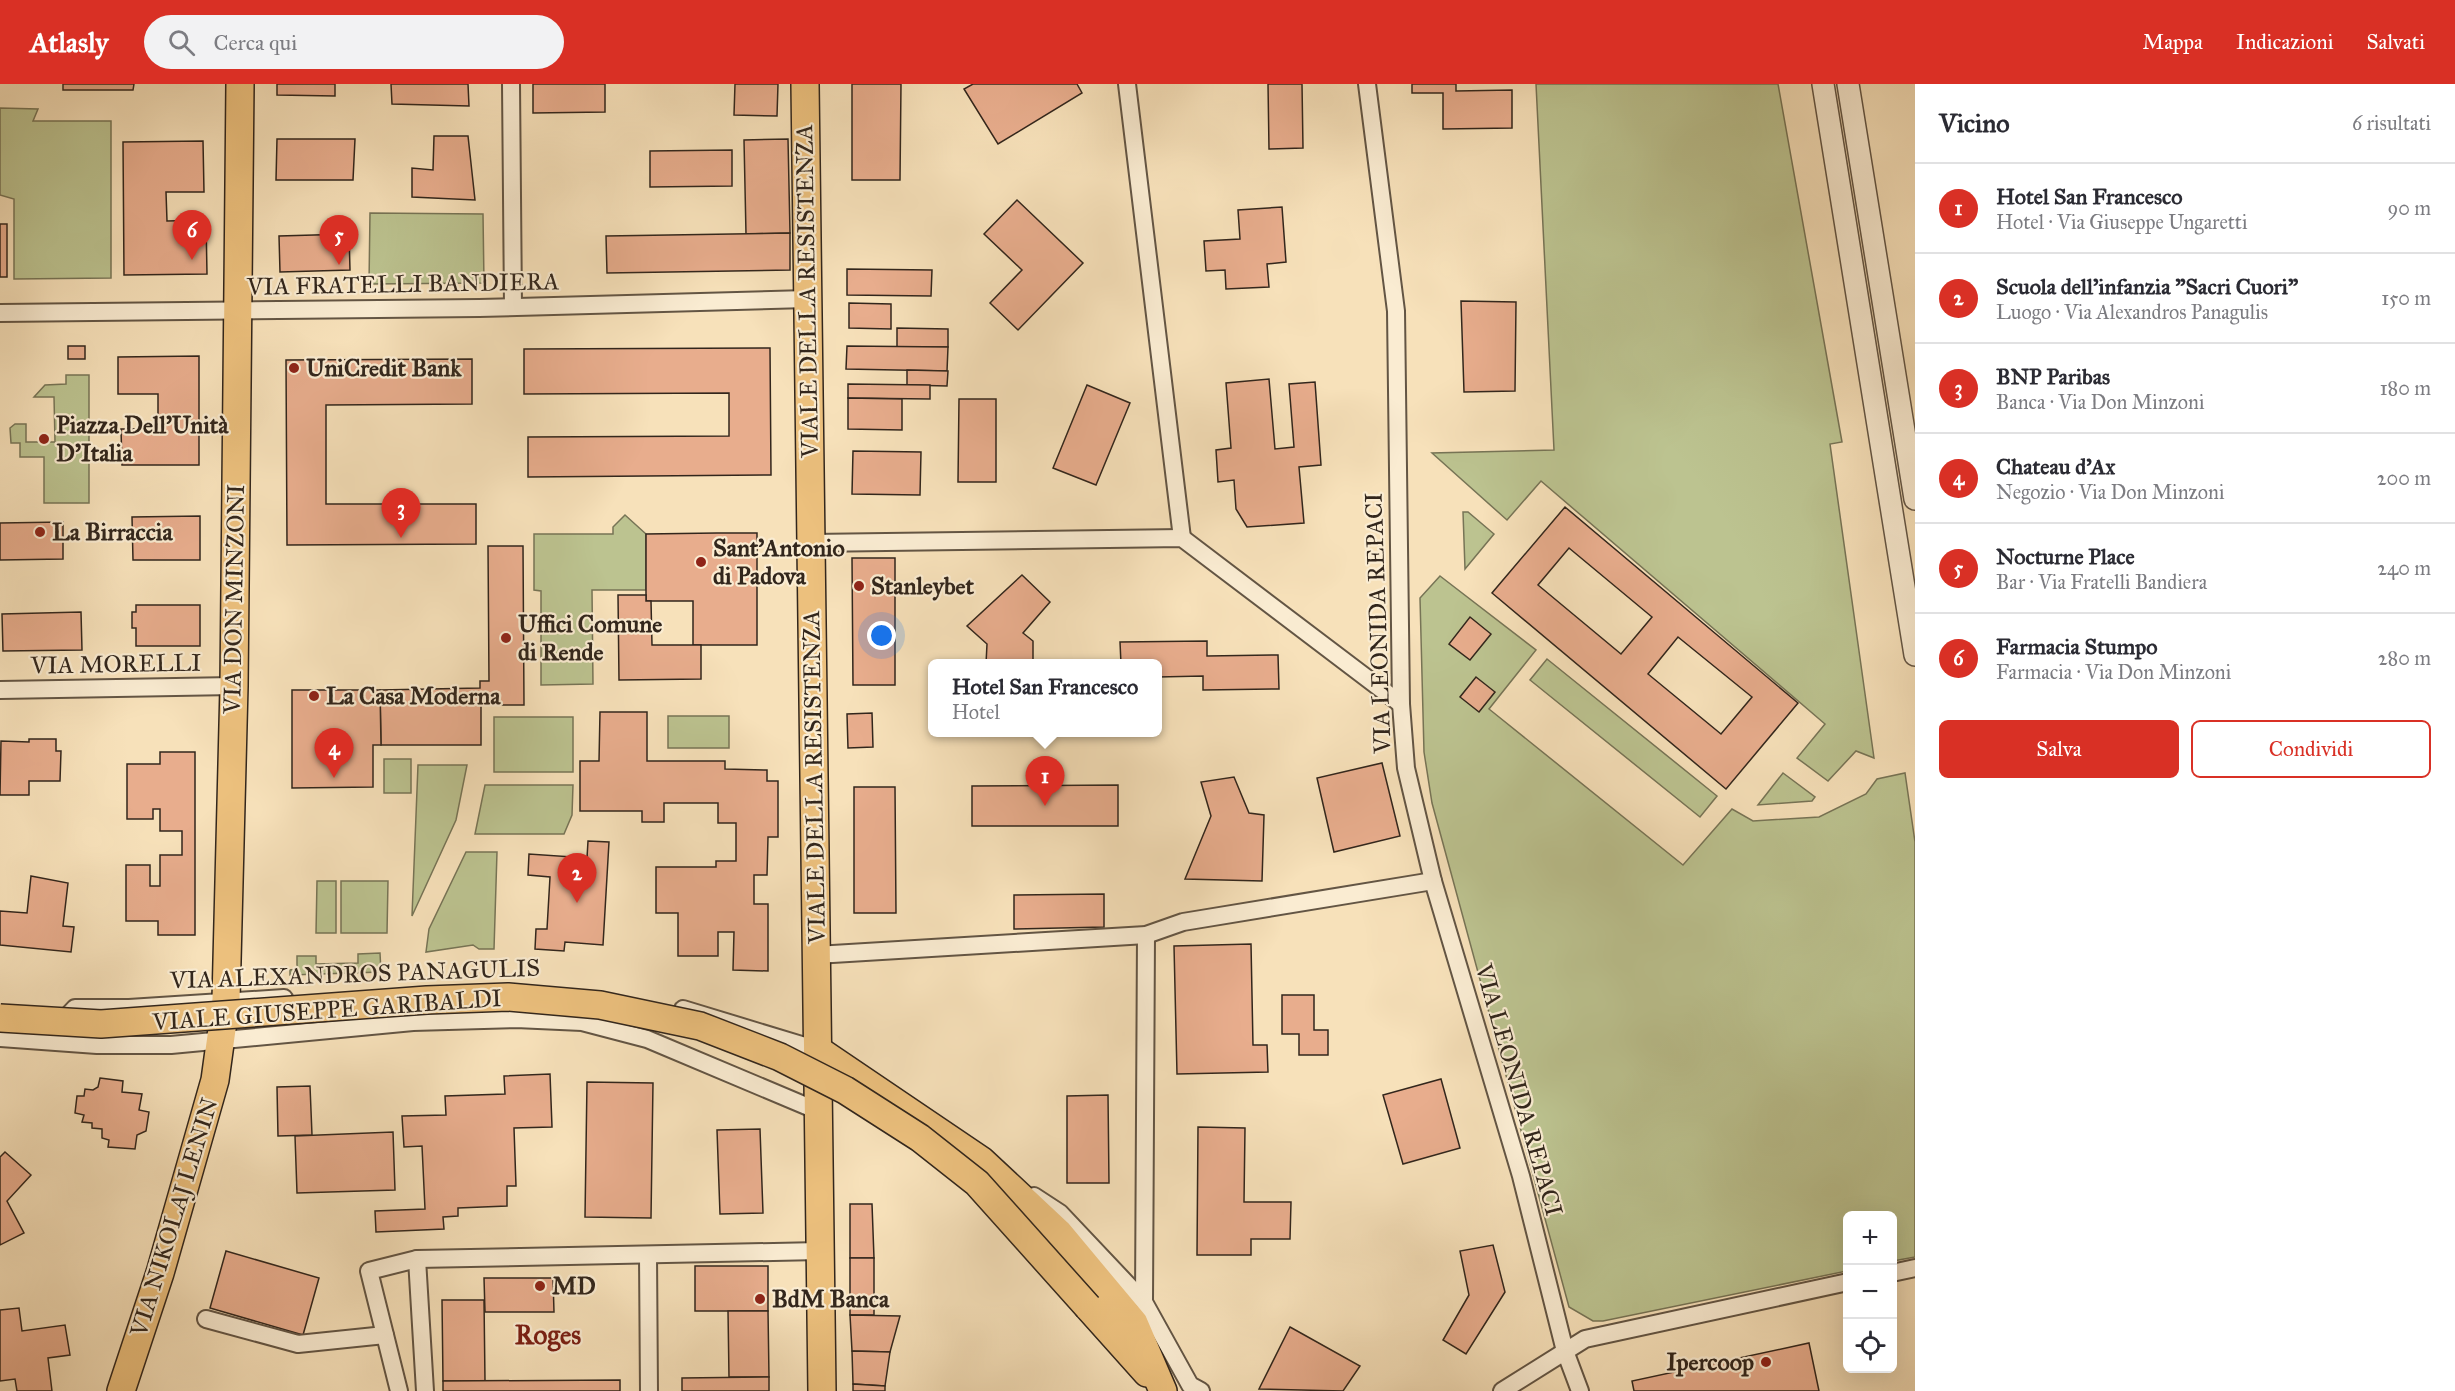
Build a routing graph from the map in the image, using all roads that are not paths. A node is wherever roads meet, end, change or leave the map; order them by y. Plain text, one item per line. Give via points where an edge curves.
1 (240, 84) edge
2 (511, 84) edge
3 (805, 84) edge
4 (1127, 84) edge
5 (1367, 84) edge
6 (1823, 84) edge
7 (1848, 84) edge
8 (807, 299) junction
9 (513, 307) junction
10 (237, 311) junction
11 (0, 313) edge
12 (1915, 500) edge
13 (1182, 538) junction
14 (811, 543) junction
15 (1915, 655) edge
16 (234, 686) junction
17 (0, 690) edge
18 (1401, 704) junction
19 (1433, 880) junction
20 (1146, 935) junction
21 (816, 955) junction
22 (226, 1000) junction
23 (0, 1018) edge
24 (0, 1038) edge
25 (45, 1041) junction
26 (220, 1041) junction
27 (818, 1050) junction
28 (818, 1111) junction
29 (982, 1161) junction
30 (820, 1251) junction
31 (648, 1255) junction
32 (417, 1259) junction
33 (1915, 1268) edge
34 (1897, 1272) edge
35 (1843, 1283) edge
36 (1144, 1302) junction
37 (206, 1319) dead end
38 (385, 1335) junction
39 (1564, 1351) junction
40 (121, 1391) edge
41 (399, 1391) edge
42 (425, 1391) edge
43 (649, 1391) edge
44 (822, 1391) edge
45 (1163, 1391) edge
46 (1201, 1391) edge
47 (1502, 1391) edge
48 (1580, 1391) edge

1 - 10 main road, VIA DON MINZONI
2 - 9 street
3 - 8 main road, VIALE DELLA RESISTENZA
4 - 13 street
5 - 18 street, VIA LEONIDA REPACI via 1396,311
6 - 15 street
7 - 12 street
8 - 9 street, VIA FRATELLI BANDIERA
8 - 14 main road, VIALE DELLA RESISTENZA
9 - 10 street, VIA FRATELLI BANDIERA
10 - 11 street, VIA FRATELLI BANDIERA
10 - 16 main road, VIA DON MINZONI
13 - 14 street
13 - 18 street
14 - 21 main road, VIALE DELLA RESISTENZA
16 - 17 street, VIA MORELLI
16 - 22 main road, VIA DON MINZONI
18 - 19 street, VIA LEONIDA REPACI via 1406,768
19 - 20 street via 1183,922
19 - 39 street, VIA LEONIDA REPACI via 1521,1176
20 - 21 street
20 - 36 street
21 - 27 main road, VIALE DELLA RESISTENZA
22 - 25 street, VIA ALEXANDROS PANAGULIS via 75,1008
22 - 26 main road, VIA DON MINZONI
22 - 27 street, VIA ALEXANDROS PANAGULIS via 527,988 621,996 704,1013
23 - 45 main road, VIALE GIUSEPPE GARIBALDI, bridge via 101,1024 508,997 600,1005 700,1026 780,1057 845,1090 920,1138 977,1183
24 - 25 street, VIA ALEXANDROS PANAGULIS
25 - 26 street, VIA ALEXANDROS PANAGULIS via 97,1045
26 - 28 street, VIA ALEXANDROS PANAGULIS via 413,1022 582,1022 647,1039
26 - 40 main road, VIA NIKOLAJ LENIN via 215,1080 160,1273
27 - 28 main road, VIALE DELLA RESISTENZA
27 - 29 main road
28 - 30 main road, VIALE DELLA RESISTENZA
29 - 36 street via 1060,1213
29 - 45 main road via 1058,1232 1134,1323
30 - 31 street
30 - 44 main road, VIALE DELLA RESISTENZA
31 - 32 street
31 - 43 street
32 - 38 street via 369,1270
32 - 42 street
33 - 34 street
35 - 39 street via 1585,1340
36 - 46 street via 1190,1385
37 - 38 street via 298,1344
38 - 41 street
39 - 47 street
39 - 48 street, VIA LEONIDA REPACI

